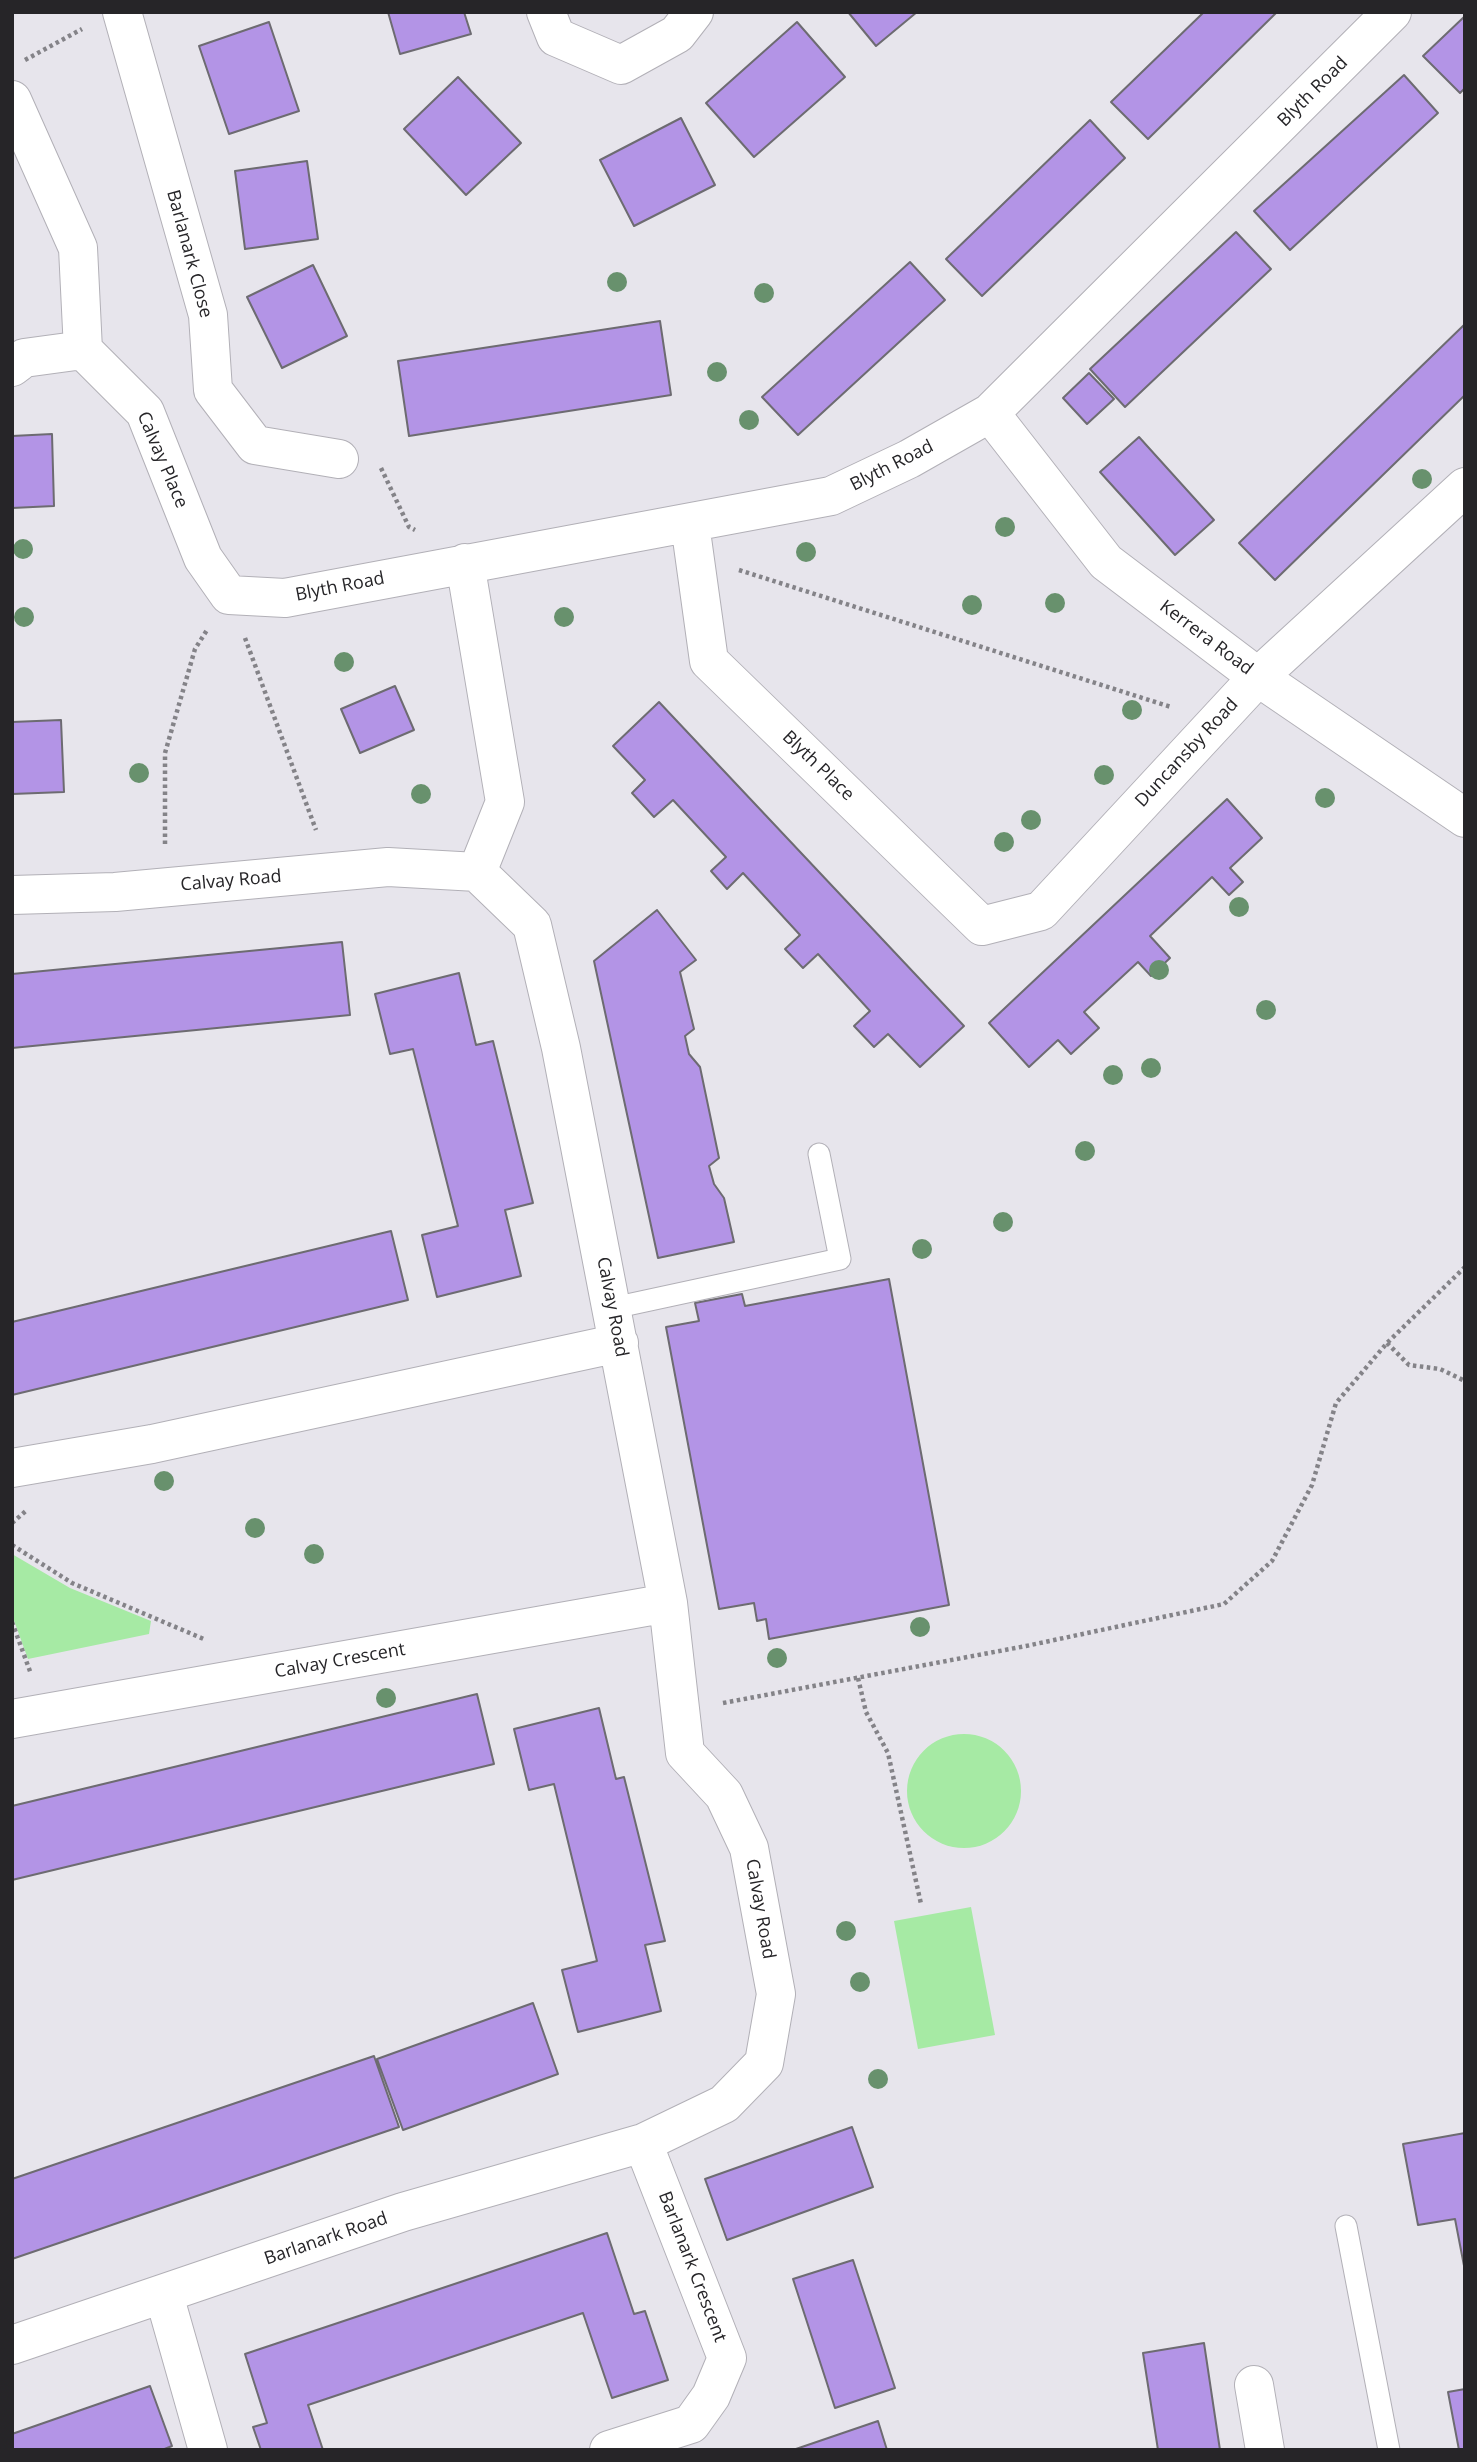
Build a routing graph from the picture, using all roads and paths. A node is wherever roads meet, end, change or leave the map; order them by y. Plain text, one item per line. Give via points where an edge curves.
1 (546, 12) edge
2 (694, 12) edge
3 (1392, 12) edge
4 (106, 18) edge
5 (23, 61) dead end
6 (12, 100) edge
7 (83, 350) junction
8 (12, 367) edge
9 (990, 413) junction
10 (339, 459) joint
11 (1465, 487) edge
12 (693, 540) junction
13 (465, 563) junction
14 (229, 595) junction
15 (1258, 677) junction
16 (1217, 721) junction
17 (1465, 818) edge
18 (332, 872) junction
19 (477, 872) junction
20 (165, 887) junction
21 (12, 895) edge
22 (1041, 911) joint
23 (819, 1154) dead end
24 (1465, 1267) edge
25 (616, 1325) junction
26 (1387, 1343) junction
27 (1465, 1381) edge
28 (12, 1468) edge
29 (12, 1545) edge
30 (668, 1603) junction
31 (12, 1622) edge
32 (253, 1677) junction
33 (858, 1678) junction
34 (681, 1711) junction
35 (26, 1716) edge
36 (920, 1904) dead end
37 (643, 2143) junction
38 (1346, 2225) dead end
39 (164, 2295) junction
40 (12, 2345) edge
41 (1254, 2385) dead end
42 (208, 2450) edge
43 (610, 2450) edge
44 (1265, 2450) edge
45 (1389, 2450) edge

1 - 2 street via 556,37 621,65 677,34
3 - 9 street, Blyth Road
4 - 5 path
4 - 10 street, Barlanark Close via 208,315 214,390 255,445
6 - 7 street via 78,248
7 - 8 street via 24,358
7 - 14 street, Calvay Place via 145,412 203,558
9 - 12 street, Blyth Road via 831,496
9 - 15 street, Kerrera Road via 1106,562
10 - 13 path via 380,465 409,527
11 - 15 street, Duncansby Road
12 - 13 street, Blyth Road
12 - 16 path
12 - 22 street, Blyth Place via 709,661 982,926
13 - 14 street, Blyth Road via 285,598
13 - 19 street via 505,802
14 - 18 path
14 - 20 path via 195,649 165,753
15 - 16 street, Duncansby Road
15 - 17 street, Kerrera Road
16 - 22 street, Duncansby Road
18 - 19 street, Calvay Road via 388,867
18 - 20 street, Calvay Road
19 - 25 street, Calvay Road via 532,925
20 - 21 street, Calvay Road
23 - 25 lane via 840,1259
24 - 26 path
25 - 28 street via 152,1444
25 - 30 street, Calvay Road
26 - 27 path via 1409,1365 1440,1369
26 - 33 path via 1336,1403 1312,1485 1272,1561 1224,1604
29 - 32 path via 72,1583 244,1656
30 - 32 street, Calvay Crescent
30 - 34 street, Calvay Road
31 - 35 path via 38,1699
32 - 35 street, Calvay Crescent
33 - 34 path
33 - 36 path via 866,1712 888,1753
34 - 37 street, Calvay Road via 685,1754 724,1795 749,1848 776,1994 764,2063 724,2104
37 - 39 street, Barlanark Road via 403,2212
37 - 43 street, Barlanark Crescent via 727,2358 711,2396 691,2424
38 - 45 lane
39 - 40 street, Barlanark Road
39 - 42 street
41 - 44 street

